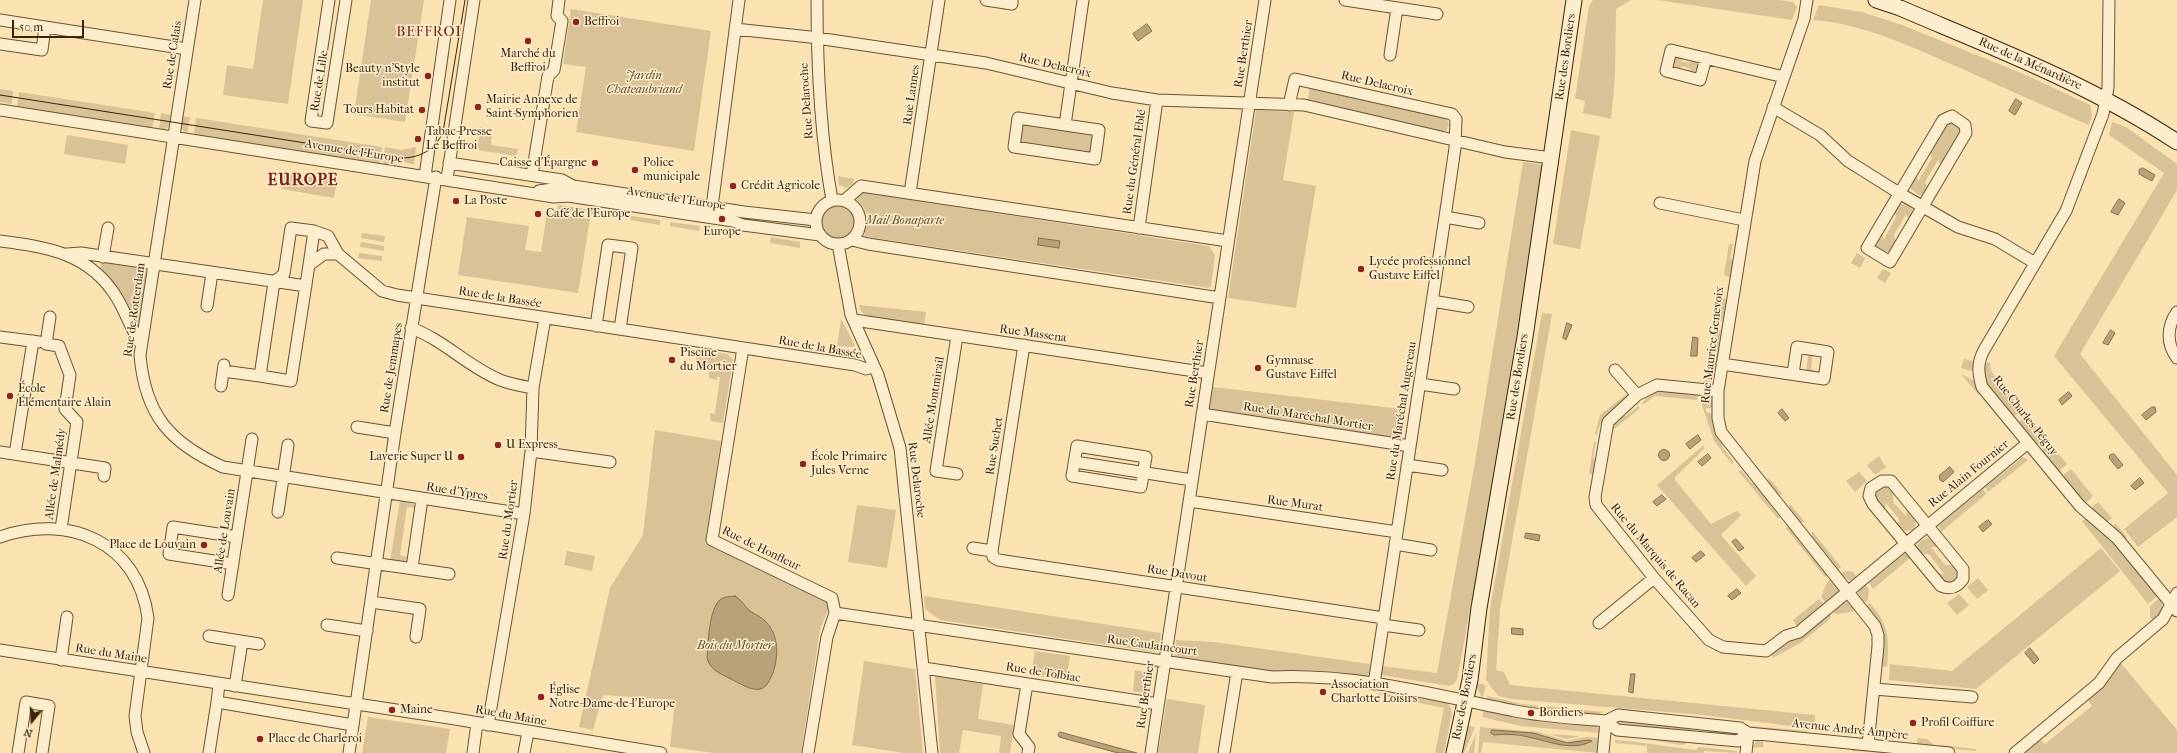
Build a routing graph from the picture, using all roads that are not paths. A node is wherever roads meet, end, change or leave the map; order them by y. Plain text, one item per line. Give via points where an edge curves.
1 (195, 0) edge
2 (329, 0) edge
3 (346, 0) edge
4 (450, 0) edge
5 (474, 0) edge
6 (559, 0) edge
7 (739, 0) edge
8 (818, 0) edge
9 (939, 0) edge
10 (986, 0) edge
11 (1012, 0) edge
12 (1083, 0) edge
13 (1265, 0) edge
14 (1345, 0) edge
15 (1574, 0) edge
16 (1807, 0) edge
17 (1876, 0) edge
18 (2109, 0) edge
19 (1397, 8) junction
20 (1437, 14) dead end
21 (0, 20) edge
22 (45, 26) junction
23 (735, 29) junction
24 (817, 39) junction
25 (0, 44) edge
26 (187, 49) junction
27 (931, 54) junction
28 (1390, 55) dead end
29 (1706, 58) dead end
30 (1784, 77) junction
31 (1070, 83) junction
32 (2107, 99) junction
33 (1157, 100) junction
34 (1249, 103) junction
35 (1289, 105) junction
36 (1773, 107) junction
37 (0, 110) edge
38 (1065, 125) junction
39 (1455, 141) junction
40 (173, 142) junction
41 (2177, 142) edge
42 (1552, 158) junction
43 (449, 163) junction
44 (532, 175) junction
45 (436, 178) junction
46 (573, 186) junction
47 (529, 192) junction
48 (910, 193) junction
49 (1899, 193) junction
50 (832, 200) junction
51 (845, 200) junction
52 (1660, 203) dead end
53 (1922, 206) junction
54 (712, 207) junction
55 (1445, 217) junction
56 (816, 220) junction
57 (1744, 220) junction
58 (1479, 223) dead end
59 (108, 228) dead end
60 (1139, 228) junction
61 (314, 231) junction
62 (820, 234) junction
63 (0, 240) edge
64 (852, 240) junction
65 (1228, 241) junction
66 (838, 244) junction
67 (67, 254) junction
68 (338, 254) junction
69 (103, 257) junction
70 (2035, 263) junction
71 (309, 264) junction
72 (154, 265) junction
73 (212, 273) junction
74 (274, 282) junction
75 (306, 286) junction
76 (416, 298) junction
77 (1220, 298) junction
78 (1432, 301) junction
79 (207, 306) dead end
80 (1468, 307) dead end
81 (2177, 312) edge
82 (50, 317) dead end
83 (545, 318) junction
84 (854, 320) junction
85 (596, 326) junction
86 (411, 328) junction
87 (620, 329) junction
88 (958, 336) junction
89 (0, 337) edge
90 (33, 341) junction
91 (46, 344) junction
92 (141, 344) junction
93 (1024, 345) junction
94 (743, 348) junction
95 (2177, 358) edge
96 (1722, 364) junction
97 (874, 366) junction
98 (1615, 370) dead end
99 (1208, 373) junction
100 (1793, 374) dead end
101 (260, 376) junction
102 (1420, 384) junction
103 (221, 386) dead end
104 (533, 388) junction
105 (1454, 389) dead end
106 (1718, 391) junction
107 (1637, 395) junction
108 (1202, 414) junction
109 (357, 426) dead end
110 (395, 432) junction
111 (252, 439) dead end
112 (2028, 443) junction
113 (288, 445) dead end
114 (1410, 446) junction
115 (531, 450) junction
116 (0, 452) edge
117 (15, 454) junction
118 (610, 462) dead end
119 (72, 463) junction
120 (1407, 465) junction
121 (1442, 470) dead end
122 (247, 471) junction
123 (1143, 472) junction
124 (957, 474) dead end
125 (104, 476) dead end
126 (283, 477) junction
127 (1192, 480) junction
128 (387, 494) junction
129 (422, 499) junction
130 (1189, 501) junction
131 (278, 512) dead end
132 (524, 514) junction
133 (1927, 525) junction
134 (61, 529) junction
135 (1397, 532) junction
136 (0, 537) edge
137 (237, 537) junction
138 (1906, 543) junction
139 (1395, 544) junction
140 (973, 548) dead end
141 (1431, 550) dead end
142 (992, 551) junction
143 (337, 558) dead end
144 (377, 563) junction
145 (233, 564) junction
146 (412, 568) junction
147 (449, 574) dead end
148 (1654, 578) junction
149 (1176, 587) junction
150 (1848, 591) junction
151 (2177, 593) edge
152 (228, 594) dead end
153 (371, 602) junction
154 (2174, 608) edge
155 (835, 613) junction
156 (67, 618) dead end
157 (1383, 621) junction
158 (1599, 623) dead end
159 (327, 625) dead end
160 (920, 625) junction
161 (1419, 630) dead end
162 (367, 631) junction
163 (209, 636) dead end
164 (416, 637) dead end
165 (242, 642) junction
166 (258, 644) dead end
167 (0, 650) edge
168 (61, 660) junction
169 (1164, 661) junction
170 (924, 668) junction
171 (142, 672) junction
172 (1237, 672) junction
173 (219, 684) junction
174 (1027, 684) junction
175 (1374, 684) junction
176 (234, 686) junction
177 (1874, 689) junction
178 (1972, 697) dead end
179 (1466, 700) junction
180 (217, 702) junction
181 (356, 704) junction
182 (1158, 704) junction
183 (1606, 721) junction
184 (483, 724) junction
185 (353, 725) junction
186 (528, 732) junction
187 (1748, 733) junction
188 (1868, 745) junction
189 (18, 753) edge
190 (42, 753) edge
191 (144, 753) edge
192 (209, 753) edge
193 (349, 753) edge
194 (473, 753) edge
195 (524, 753) edge
196 (661, 753) edge
197 (808, 753) edge
198 (932, 753) edge
199 (1028, 753) edge
200 (1151, 753) edge
201 (1224, 753) edge
202 (1454, 753) edge
203 (1603, 753) edge
204 (1746, 753) edge
205 (1949, 753) edge
206 (2015, 753) edge

1 - 26 street, Rue de Calais
2 - 3 street, Rue de Lille via 311,121 327,123
4 - 45 street, Rue de Jemmapes
5 - 43 street, Rue de Jemmapes
6 - 44 street via 557,16 562,22 554,70 548,76
7 - 23 street
8 - 24 street, Rue Delaroche
9 - 27 street, Rue Lannes
10 - 11 street via 1012,4
12 - 31 street
13 - 34 street, Rue Berthier
14 - 19 street
15 - 42 street, Rue des Bordiers
16 - 30 street, Rue Maurice Genevoix via 1804,19
17 - 32 street, Rue de la Ménardière via 1944,26
18 - 32 street, Rue Charles Péguy
19 - 20 street
19 - 28 street
21 - 22 street
22 - 25 street via 42,50
22 - 26 street
23 - 24 street, Rue Delacroix
23 - 54 street
24 - 27 street, Rue Delacroix
24 - 50 street, Rue Delaroche via 823,141
26 - 40 street, Rue de Calais
27 - 31 street, Rue Delacroix via 986,63
27 - 48 street, Rue Lannes
29 - 30 street
30 - 36 street, Rue Maurice Genevoix
31 - 33 street, Rue Delacroix
31 - 38 street
32 - 41 street, Rue de la Ménardière
32 - 70 street, Rue Charles Péguy via 2072,198
33 - 34 street, Rue Delacroix
33 - 60 street, Rue du Général Eblé
34 - 35 street, Rue Delacroix
34 - 65 street, Rue Berthier
35 - 39 street, Rue Delacroix via 1304,105
35 - 39 street, Rue Delacroix via 1295,79 1452,114 1456,119
36 - 49 street via 1820,134 1848,161
36 - 57 street, Rue Maurice Genevoix via 1755,160
37 - 40 street, Avenue de l'Europe
38 - 38 street via 1018,118 1014,147 1095,159 1099,130
39 - 42 street, Rue Delacroix via 1505,152
39 - 55 street, Rue du Maréchal Augereau
40 - 45 street, Avenue de l'Europe
40 - 72 street, Rue de Rotterdam
42 - 179 street, Rue des Bordiers
43 - 44 street, Avenue de l'Europe
43 - 45 street, Rue de Jemmapes
44 - 46 street, Avenue de l'Europe via 562,180
45 - 47 street, Avenue de l'Europe
45 - 76 street, Rue de Jemmapes
46 - 47 street, Avenue de l'Europe
46 - 54 street, Avenue de l'Europe
47 - 62 street, Avenue de l'Europe
48 - 51 street via 861,186
48 - 60 street
49 - 53 street
49 - 53 street via 1867,248 1890,262
49 - 53 street via 1943,120 1952,116 1965,125 1966,133
50 - 51 street
50 - 56 street via 821,207
51 - 64 street via 856,208 861,221
52 - 57 street
53 - 70 street via 1958,228 1996,239
54 - 56 street, Avenue de l'Europe
55 - 58 street
55 - 78 street, Rue du Maréchal Augereau
56 - 62 street
57 - 96 street, Rue Maurice Genevoix
59 - 69 street
60 - 65 street
61 - 68 street via 328,236
61 - 71 street
61 - 74 street via 291,228 284,274
62 - 66 street via 825,240
63 - 67 street via 42,246
64 - 66 street
64 - 77 street
65 - 77 street, Rue Berthier
66 - 84 street, Rue Delaroche via 848,302
67 - 69 street via 81,253
67 - 92 street via 94,272 116,296
68 - 71 street via 324,254
68 - 76 street, Rue de la Bassée via 382,291
69 - 72 street
70 - 112 street, Rue Charles Péguy via 1979,359 1978,373 1982,387
71 - 75 street
72 - 73 street
72 - 92 street, Rue de Rotterdam
73 - 74 street
73 - 79 street
74 - 75 street
74 - 101 street
75 - 101 street via 291,381
76 - 83 street, Rue de la Bassée
76 - 86 street, Rue de Jemmapes
77 - 99 street, Rue Berthier
78 - 80 street
78 - 102 street, Rue du Maréchal Augereau
81 - 95 street via 2168,339
82 - 91 street
83 - 85 street, Rue de la Bassée
83 - 104 street, Rue du Mortier
84 - 88 street, Rue Massena
84 - 97 street, Rue Delaroche
85 - 87 street, Rue de la Bassée
85 - 87 street via 608,245 632,248
86 - 104 street via 432,336 477,368 500,380
86 - 110 street, Rue de Jemmapes
87 - 94 street, Rue de la Bassée
88 - 93 street, Rue Massena
88 - 124 street, Allée Montmirail via 936,471
89 - 90 street, Allée de Malmédy
90 - 91 street, Allée de Malmédy
90 - 117 street
91 - 119 street, Allée de Malmédy via 59,346 70,375 65,409 77,422
92 - 122 street, Rue de Rotterdam via 141,367 145,388 152,405 170,433 197,456 223,467
93 - 99 street, Rue Massena
93 - 142 street, Rue Suchet
94 - 97 street, Rue de la Bassée via 855,365 866,369
94 - 155 street, Rue de Honfleur via 712,540 832,598
96 - 100 street
96 - 106 street, Rue Maurice Genevoix
97 - 160 street, Rue Delaroche via 900,448
98 - 107 street
99 - 108 street, Rue Berthier
101 - 103 street via 223,368
102 - 105 street
102 - 114 street, Rue du Maréchal Augereau
104 - 115 street, Rue du Mortier
106 - 107 street, Rue du Marquis de Racan via 1657,385
106 - 150 street, Rue Maurice Genevoix via 1721,432
107 - 148 street, Rue du Marquis de Racan via 1608,422 1595,498 1596,505
108 - 114 street, Rue du Maréchal Mortier
108 - 127 street, Rue Berthier
109 - 110 street
110 - 128 street, Rue de Jemmapes
111 - 122 street, Allée de Louvain
112 - 133 street, Rue Alain Fournier
112 - 154 street, Rue Charles Péguy via 2080,506 2117,538
113 - 126 street
114 - 120 street, Rue du Maréchal Augereau
115 - 118 street
115 - 132 street, Rue du Mortier
116 - 117 street
117 - 119 street
119 - 125 street via 105,468
119 - 134 street, Allée de Malmédy
120 - 121 street
120 - 135 street, Rue du Maréchal Augereau
122 - 126 street, Rue de Rotterdam
122 - 137 street, Allée de Louvain
123 - 123 street via 1074,462 1077,446 1146,457
123 - 127 street
126 - 128 street, Rue de Rotterdam
126 - 131 street
127 - 130 street, Rue Berthier
128 - 129 street, Rue d'Ypres
128 - 144 street, Rue de Jemmapes
129 - 132 street, Rue d'Ypres
129 - 146 street
130 - 135 street, Rue Murat
130 - 149 street, Rue Berthier
132 - 184 street, Rue du Mortier
133 - 138 street, Rue Alain Fournier
133 - 138 street, Rue Alain Fournier via 1891,481 1879,482 1871,488 1873,504
133 - 138 street, Rue Alain Fournier via 1963,569 1963,579 1955,587 1948,589 1941,586
134 - 136 street via 35,530
134 - 171 street via 85,534 104,544 122,559 135,576 147,605 148,618
135 - 139 street, Rue du Maréchal Augereau
137 - 145 street, Allée de Louvain
137 - 145 street via 173,527 169,554
138 - 150 street, Rue Alain Fournier
139 - 141 street
139 - 157 street, Rue du Maréchal Augereau
140 - 142 street, Rue Davout
142 - 149 street, Rue Davout via 993,557 998,560
143 - 144 street
144 - 146 street
144 - 153 street, Rue de Jemmapes
145 - 152 street, Allée de Louvain
146 - 147 street
148 - 150 street, Rue du Marquis de Racan via 1709,640 1723,647 1766,651 1786,636 1799,632
148 - 158 street
149 - 157 street, Rue Davout
149 - 169 street, Rue Berthier
150 - 177 street, Rue Maurice Genevoix via 1868,615 1878,635
151 - 154 street
153 - 162 street, Rue de Jemmapes
153 - 164 street via 420,609
154 - 206 street via 2117,658 2100,683
155 - 160 street, Rue Caulaincourt
155 - 197 street via 828,637
156 - 168 street
157 - 161 street, Rue Davout
157 - 175 street, Rue du Maréchal Augereau
159 - 162 street
160 - 169 street, Rue Caulaincourt
160 - 170 street, Rue Delaroche
162 - 181 street, Rue de Jemmapes
163 - 165 street
165 - 166 street
165 - 176 street
167 - 168 street, Rue du Maine
168 - 171 street, Rue du Maine
169 - 172 street, Rue Caulaincourt
169 - 182 street, Rue Berthier
170 - 174 street, Rue de Tolbiac
170 - 198 street, Rue Delaroche
171 - 173 street, Rue du Maine
171 - 191 street via 135,716
172 - 175 street, Rue Caulaincourt via 1272,677 1311,676
172 - 201 street
173 - 176 street, Rue du Maine
173 - 180 street
174 - 182 street, Rue de Tolbiac
174 - 199 street via 1019,734 1029,747
175 - 179 street, Rue Caulaincourt
176 - 181 street, Rue du Maine
177 - 178 street
177 - 188 street, Rue Maurice Genevoix
179 - 183 street, Avenue André Ampère via 1516,711
179 - 202 street, Rue des Bordiers
180 - 185 street
180 - 192 street
181 - 184 street, Rue du Maine
181 - 185 street
182 - 200 street, Rue Berthier
183 - 187 street, Avenue André Ampère via 1618,716 1740,728
183 - 203 street
184 - 186 street, Rue du Maine
184 - 194 street, Rue du Mortier
185 - 193 street
186 - 195 street
186 - 196 street, Rue du Maine
187 - 188 street, Avenue André Ampère
187 - 204 street
188 - 205 street, Avenue André Ampère
189 - 190 street via 26,702 49,706

